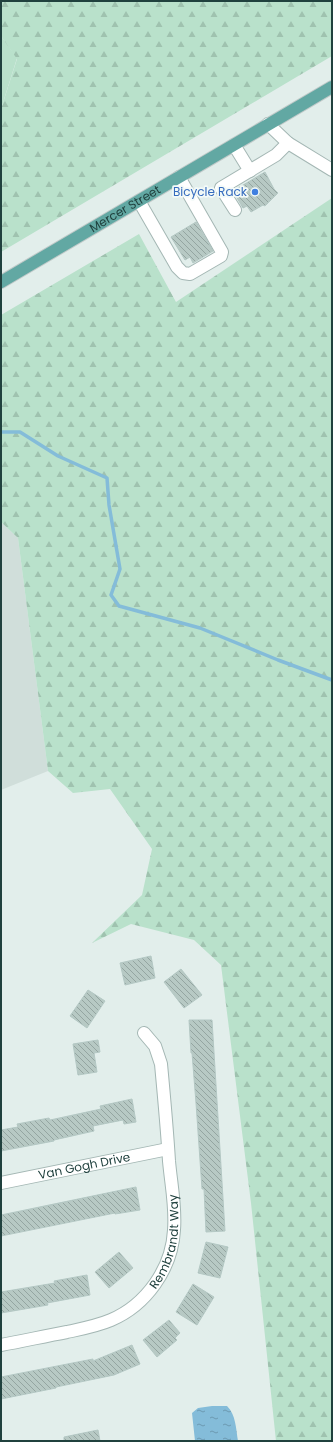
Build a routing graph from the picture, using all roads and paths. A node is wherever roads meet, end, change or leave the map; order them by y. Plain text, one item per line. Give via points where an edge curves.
1 (332, 87) edge
2 (268, 124) junction
3 (288, 143) junction
4 (234, 145) junction
5 (332, 170) edge
6 (250, 171) junction
7 (178, 177) junction
8 (139, 200) junction
9 (235, 210) dead end
10 (1, 282) edge
11 (144, 1033) dead end
12 (168, 1149) junction
13 (1, 1183) edge
14 (1, 1345) edge

1 - 2 main road, Mercer Street
2 - 3 street
2 - 4 main road, Mercer Street
3 - 5 street
3 - 6 street via 276,155
4 - 6 street
4 - 7 main road, Mercer Street
6 - 9 street via 221,188
7 - 8 main road, Mercer Street
7 - 8 street via 222,252 221,256 190,274 183,273 177,267
8 - 10 main road, Mercer Street
11 - 12 street, Rembrandt Way via 159,1055
12 - 13 street, Van Gogh Drive
12 - 14 street, Rembrandt Way via 174,1214 173,1242 164,1269 150,1290 126,1313 109,1321

